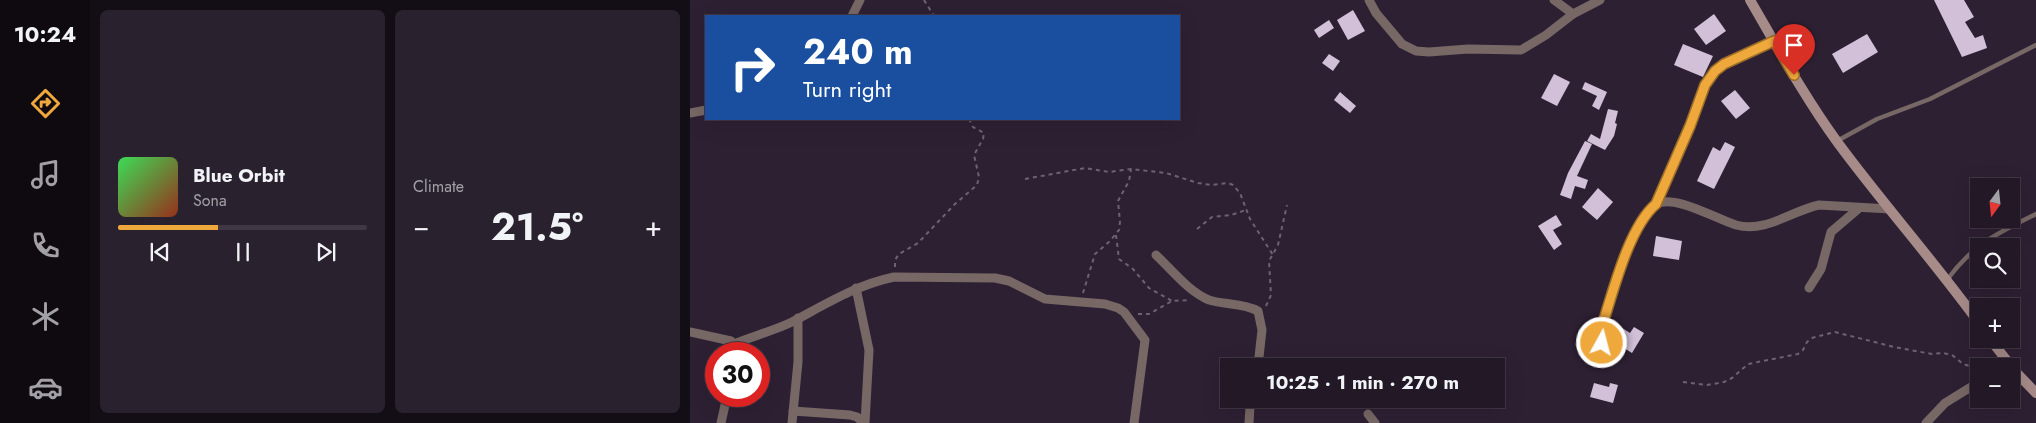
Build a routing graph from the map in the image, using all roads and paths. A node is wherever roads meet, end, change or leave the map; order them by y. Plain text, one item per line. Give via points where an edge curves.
1 (860, 0) edge
2 (924, 0) edge
3 (1369, 0) edge
4 (1554, 0) edge
5 (1600, 0) edge
6 (1750, 0) edge
7 (1573, 14) junction
8 (852, 15) edge
9 (933, 15) edge
10 (1774, 41) junction
11 (2036, 45) edge
12 (705, 110) edge
13 (690, 113) edge
14 (970, 120) edge
15 (1837, 141) junction
16 (1131, 169) junction
17 (1025, 178) dead end
18 (1656, 204) junction
19 (1287, 205) dead end
20 (1858, 209) junction
21 (1890, 209) junction
22 (1246, 210) junction
23 (2036, 214) edge
24 (1197, 230) dead end
25 (1116, 235) junction
26 (1273, 254) junction
27 (1156, 255) dead end
28 (894, 277) junction
29 (1947, 280) junction
30 (856, 288) junction
31 (1809, 288) dead end
32 (1201, 296) junction
33 (1172, 301) junction
34 (1080, 302) junction
35 (1970, 311) edge
36 (1124, 312) junction
37 (1258, 312) junction
38 (798, 318) junction
39 (690, 332) edge
40 (730, 342) edge
41 (740, 342) edge
42 (1259, 358) edge
43 (1604, 358) dead end
44 (1970, 365) edge
45 (2020, 376) edge
46 (1683, 382) dead end
47 (1970, 388) edge
48 (2036, 393) edge
49 (725, 407) edge
50 (1250, 408) edge
51 (793, 411) junction
52 (1368, 414) dead end
53 (721, 423) edge
54 (792, 423) edge
55 (864, 423) edge
56 (1134, 423) edge
57 (1249, 423) edge
58 (1375, 423) edge
59 (1926, 423) edge

1 - 8 street
2 - 9 path
3 - 7 street via 1402,44 1430,52 1520,50
4 - 7 street
5 - 7 street
6 - 10 main road
10 - 15 main road
10 - 18 street via 1715,71 1705,85
11 - 15 lane via 1930,99 1877,120
12 - 13 street
14 - 28 path via 984,133 974,155 978,185 918,243 899,254 895,260
15 - 21 main road
16 - 17 path via 1109,172 1085,168
16 - 22 path via 1166,173 1198,183 1233,185 1240,193
16 - 25 path via 1118,201 1120,222
18 - 20 street via 1668,201 1681,204 1752,228 1819,205
18 - 43 street via 1636,230 1613,291 1601,329
19 - 26 path
20 - 21 street
20 - 31 street via 1831,232 1821,269
21 - 29 main road
22 - 24 path via 1212,217
22 - 26 path
23 - 29 lane via 1968,253
25 - 33 path via 1119,259 1133,269 1149,288
25 - 34 path via 1095,254
26 - 37 path via 1268,264 1270,300
27 - 32 street
28 - 30 street
28 - 34 street via 995,278 1009,281 1045,299
29 - 35 main road
30 - 38 street
30 - 55 street via 869,350
32 - 33 path
32 - 37 street
33 - 36 path via 1145,315
34 - 36 street via 1105,304
36 - 56 street via 1145,340
37 - 42 street via 1262,330
38 - 41 street
38 - 51 street
39 - 40 street
44 - 46 path via 1943,353 1894,347 1835,332 1807,342 1798,354 1748,364 1724,382 1707,385
45 - 48 main road
47 - 59 street via 1945,404
49 - 53 street
50 - 57 street
51 - 54 street
51 - 55 street via 850,414
52 - 58 street

